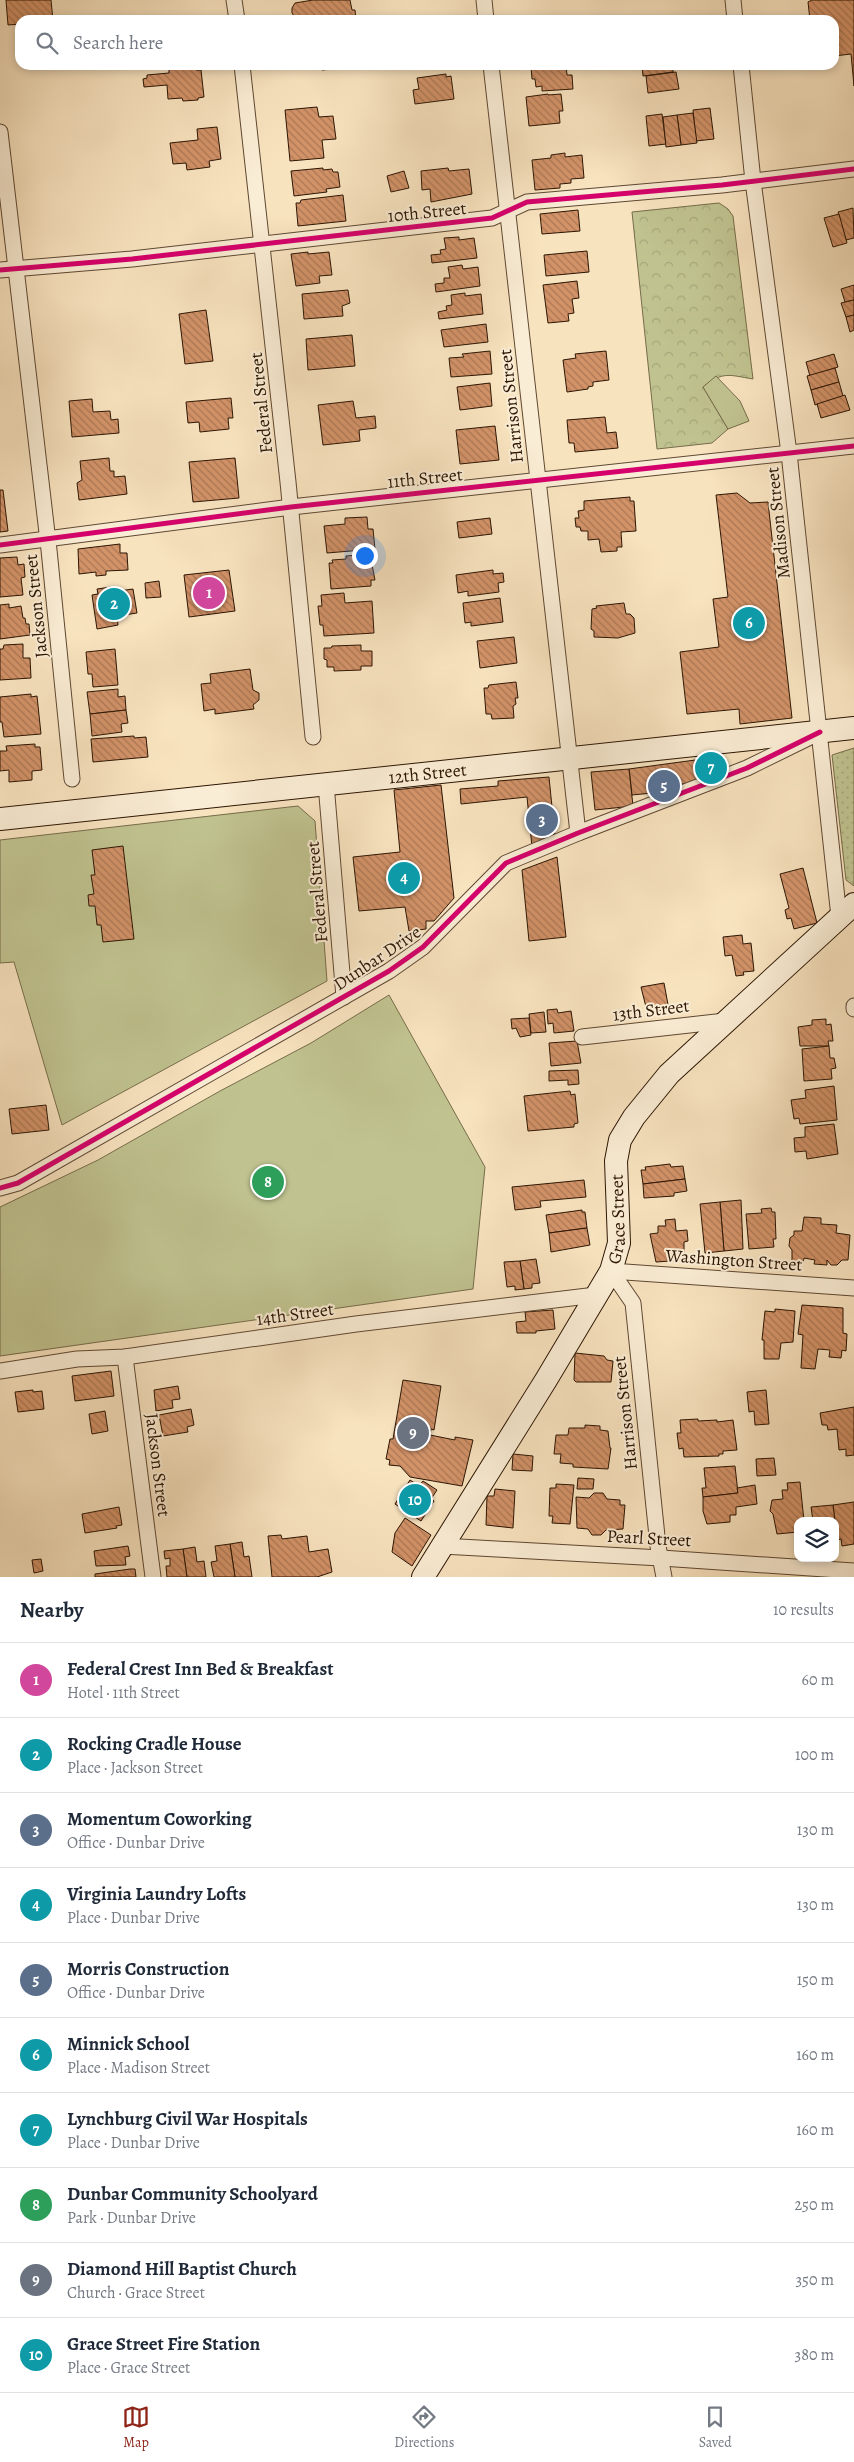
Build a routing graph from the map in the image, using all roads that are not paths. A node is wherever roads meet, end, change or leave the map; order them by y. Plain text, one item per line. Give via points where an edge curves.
1 (234, 0) edge
2 (484, 0) edge
3 (733, 0) edge
4 (236, 15) edge
5 (486, 15) edge
6 (735, 15) edge
7 (243, 70) edge
8 (492, 70) edge
9 (741, 70) edge
10 (0, 132) edge
11 (854, 169) edge
12 (753, 181) junction
13 (508, 210) junction
14 (263, 243) junction
15 (16, 269) junction
16 (0, 270) edge
17 (854, 446) edge
18 (789, 453) junction
19 (538, 480) junction
20 (290, 507) junction
21 (48, 540) junction
22 (0, 545) edge
23 (854, 728) edge
24 (820, 732) junction
25 (313, 737) dead end
26 (570, 757) junction
27 (72, 779) dead end
28 (326, 784) junction
29 (0, 818) edge
30 (578, 833) junction
31 (846, 911) edge
32 (344, 997) junction
33 (725, 1021) junction
34 (582, 1037) dead end
35 (0, 1188) edge
36 (611, 1271) junction
37 (854, 1288) edge
38 (596, 1295) junction
39 (125, 1357) junction
40 (0, 1371) edge
41 (442, 1546) junction
42 (661, 1558) junction
43 (854, 1571) edge
44 (153, 1577) edge
45 (422, 1577) edge
46 (664, 1577) edge

1 - 4 street
2 - 5 street
3 - 6 street
7 - 14 street, Federal Street
8 - 13 street, Harrison Street
9 - 12 street, Madison Street
10 - 15 street, Jackson Street
11 - 12 street, 10th Street
12 - 13 street, 10th Street via 537,200
12 - 18 street, Madison Street
13 - 14 street, 10th Street via 483,220
13 - 19 street, Harrison Street
14 - 15 street, 10th Street
14 - 20 street, Federal Street
15 - 16 street, 10th Street
15 - 21 street, Jackson Street
17 - 18 street, 11th Street
18 - 19 street, 11th Street
18 - 24 street, Madison Street
19 - 20 street, 11th Street
19 - 26 street, Harrison Street
20 - 21 street, 11th Street
20 - 25 street, Federal Street
21 - 22 street, 11th Street
21 - 27 street, Jackson Street
23 - 24 main road, 12th Street
24 - 26 main road, 12th Street
24 - 30 street, Dunbar Drive via 747,768
24 - 31 street, Madison Street
26 - 28 main road, 12th Street
26 - 30 street, Harrison Street
28 - 29 main road, 12th Street
28 - 32 street, Federal Street
30 - 32 street, Dunbar Drive via 506,864 424,948
31 - 33 main road, Grace Street
32 - 35 street, Dunbar Drive via 18,1183
33 - 34 street, 13th Street
33 - 36 main road, Grace Street via 669,1074 620,1140 616,1177 619,1243
36 - 37 street, Washington Street
36 - 38 main road, Grace Street
36 - 42 street, Harrison Street via 633,1303
38 - 39 street, 14th Street via 356,1324
38 - 41 main road, Grace Street
39 - 40 street, 14th Street via 77,1359
39 - 44 street, Jackson Street
41 - 42 street, Pearl Street
41 - 45 main road, Grace Street
42 - 43 street, Pearl Street
42 - 46 street, Harrison Street

